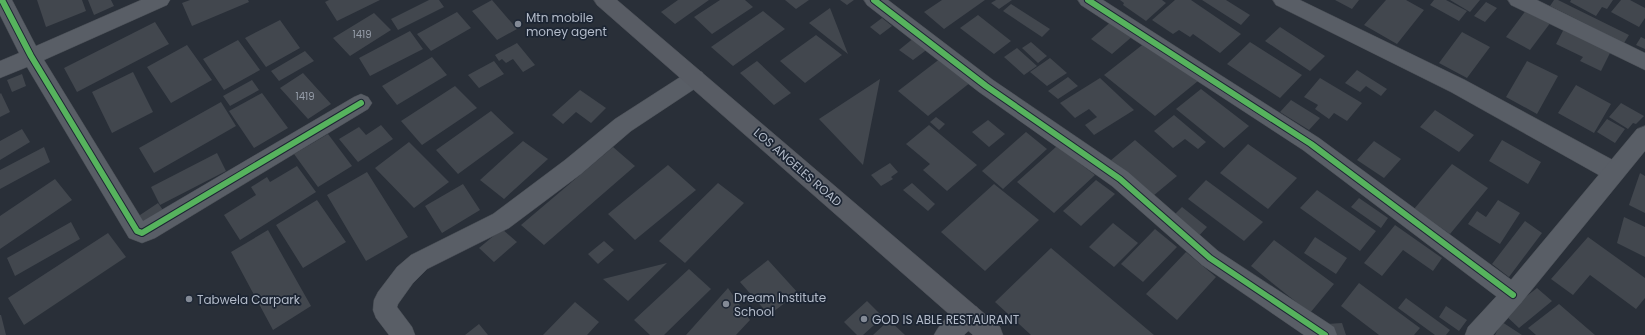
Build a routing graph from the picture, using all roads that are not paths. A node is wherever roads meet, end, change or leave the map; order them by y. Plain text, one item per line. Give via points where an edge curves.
1 (2, 0) edge
2 (160, 0) edge
3 (604, 0) edge
4 (874, 0) edge
5 (1088, 0) edge
6 (1283, 0) edge
7 (1518, 0) edge
8 (31, 56) junction
9 (1645, 62) edge
10 (0, 70) edge
11 (695, 78) junction
12 (362, 103) dead end
13 (1645, 135) edge
14 (1614, 172) junction
15 (1513, 294) junction
16 (968, 315) junction
17 (403, 335) edge
18 (946, 335) edge
19 (991, 335) edge
20 (1325, 335) edge
21 (1477, 335) edge

1 - 8 street
2 - 8 street
3 - 11 main road, LOS ANGELES ROAD
4 - 20 street via 986,86 1120,179 1210,258
5 - 15 street via 1311,144
6 - 14 street via 1458,86
7 - 9 street
8 - 10 street
8 - 12 street via 137,231 142,233
11 - 16 main road, LOS ANGELES ROAD
11 - 17 street via 623,125 573,167 500,221 419,262 405,275 386,300 385,310
13 - 14 street
14 - 15 street
15 - 21 street
16 - 18 street
16 - 19 main road, LOS ANGELES ROAD

